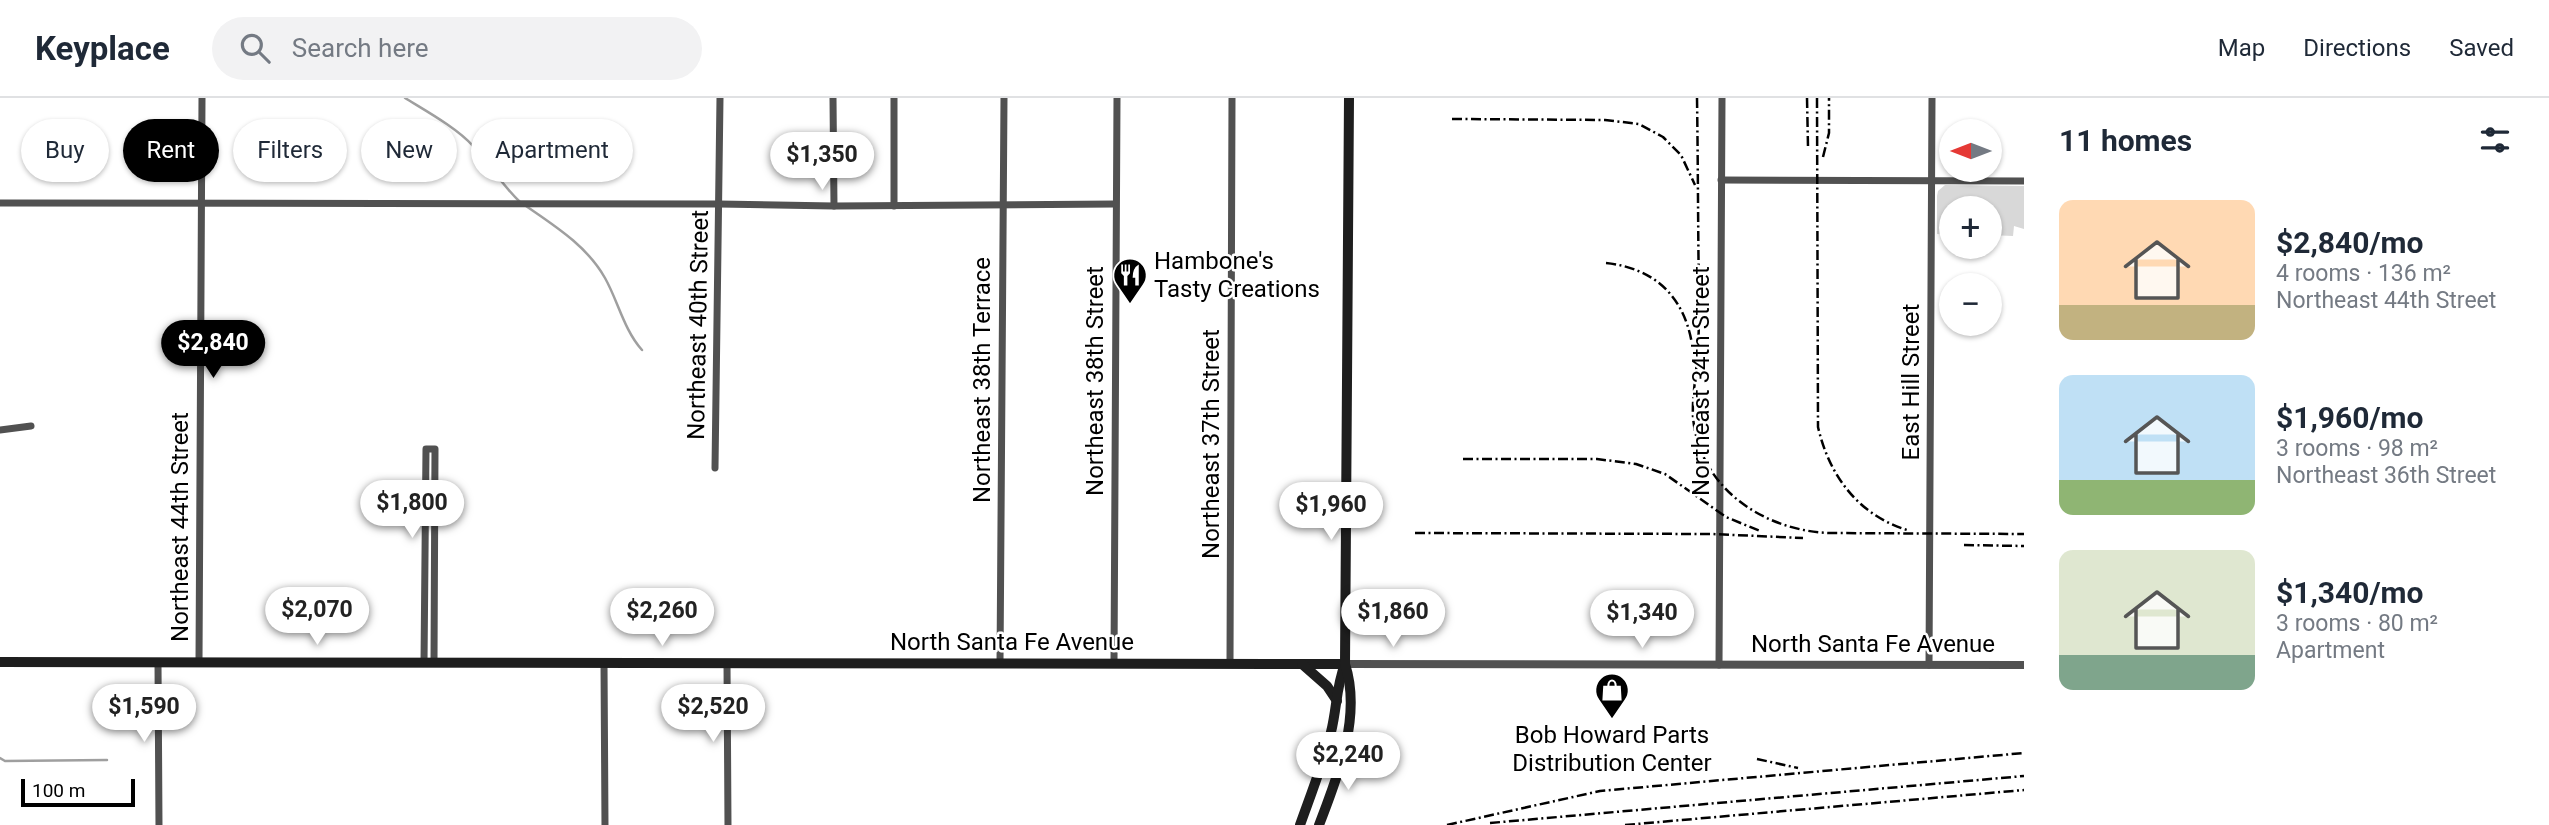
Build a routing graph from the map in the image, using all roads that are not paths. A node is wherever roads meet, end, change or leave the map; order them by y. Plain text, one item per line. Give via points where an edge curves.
1 (202, 98) edge
2 (720, 98) edge
3 (833, 98) edge
4 (894, 98) edge
5 (1004, 98) edge
6 (1117, 98) edge
7 (1232, 98) edge
8 (1349, 98) edge
9 (1721, 98) edge
10 (1932, 98) edge
11 (1721, 180) junction
12 (1931, 181) junction
13 (2024, 181) edge
14 (202, 202) junction
15 (0, 203) edge
16 (719, 204) junction
17 (1003, 204) junction
18 (1115, 204) junction
19 (834, 206) junction
20 (894, 206) junction
21 (31, 426) dead end
22 (0, 430) edge
23 (715, 468) dead end
24 (0, 662) edge
25 (199, 662) junction
26 (158, 663) junction
27 (429, 663) junction
28 (604, 663) junction
29 (727, 663) junction
30 (1000, 663) junction
31 (1114, 663) junction
32 (1230, 664) junction
33 (1302, 664) junction
34 (1345, 664) junction
35 (1719, 665) junction
36 (1929, 665) junction
37 (2024, 665) edge
38 (1337, 701) junction
39 (159, 825) edge
40 (605, 825) edge
41 (728, 825) edge
42 (1300, 825) edge
43 (1319, 825) edge

1 - 14 street, Northeast 44th Street
2 - 16 street, Northeast 40th Street
3 - 19 street
4 - 20 street
5 - 17 street, Northeast 38th Terrace
6 - 18 street, Northeast 38th Street
7 - 32 street, Northeast 37th Street
8 - 34 main road
9 - 11 street, Northeast 34th Street
10 - 12 street, East Hill Street
11 - 12 street
11 - 35 street, Northeast 34th Street
12 - 13 street
12 - 36 street, East Hill Street
14 - 15 street
14 - 16 street
14 - 25 street, Northeast 44th Street
16 - 19 street
16 - 23 street, Northeast 40th Street
17 - 18 street
17 - 20 street
17 - 30 street, Northeast 38th Terrace
18 - 31 street, Northeast 38th Street
19 - 20 street
21 - 22 street
24 - 26 main road, North Santa Fe Avenue
25 - 26 main road, North Santa Fe Avenue
25 - 27 main road, North Santa Fe Avenue
26 - 39 street
27 - 27 street via 435,449 426,449
27 - 28 main road, North Santa Fe Avenue
28 - 29 main road, North Santa Fe Avenue
28 - 40 street
29 - 30 main road, North Santa Fe Avenue
29 - 41 street
30 - 31 main road, North Santa Fe Avenue
31 - 32 main road, North Santa Fe Avenue
32 - 33 main road, North Santa Fe Avenue
33 - 34 main road, North Santa Fe Avenue
33 - 38 main road
34 - 35 street, North Santa Fe Avenue
34 - 38 main road via 1337,682
34 - 43 main road via 1351,683 1346,741
35 - 36 street, North Santa Fe Avenue
36 - 37 street, North Santa Fe Avenue
38 - 42 main road

